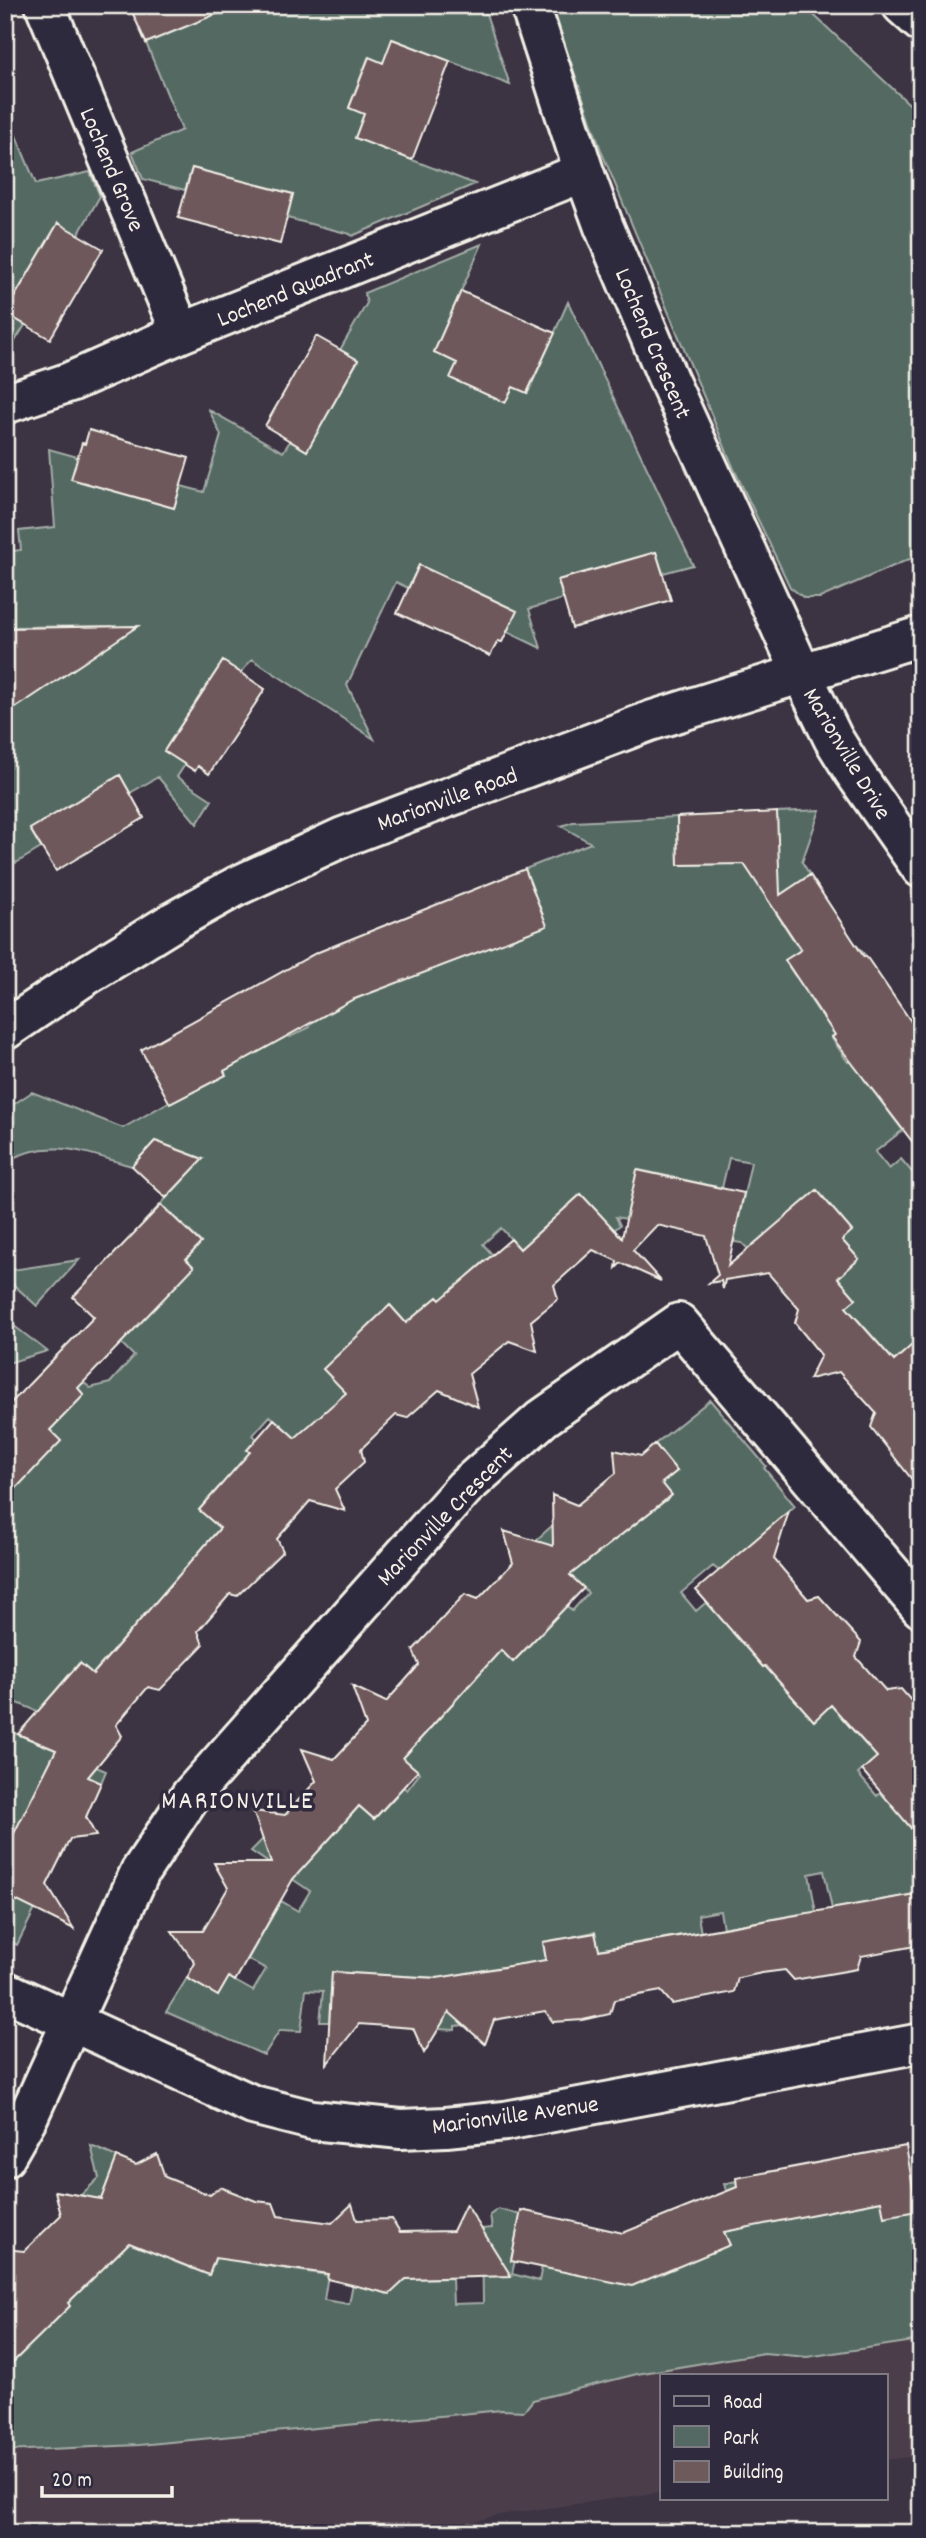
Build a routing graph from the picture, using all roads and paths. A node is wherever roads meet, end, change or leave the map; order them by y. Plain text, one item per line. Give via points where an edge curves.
1 (45, 5) edge
2 (530, 5) edge
3 (902, 5) edge
4 (921, 22) edge
5 (584, 172) junction
6 (181, 334) junction
7 (5, 404) edge
8 (921, 636) edge
9 (801, 672) junction
10 (921, 868) edge
11 (5, 1030) edge
12 (921, 1608) edge
13 (5, 1991) edge
14 (72, 2024) junction
15 (921, 2043) edge
16 (5, 2157) edge

1 - 6 street, Lochend Grove
2 - 5 street, Lochend Crescent
3 - 4 street
5 - 6 street, Lochend Quadrant
5 - 9 street, Lochend Crescent via 668,379
6 - 7 street, Lochend Quadrant via 70,382
8 - 9 street, Marionville Road
9 - 10 street, Marionville Drive via 833,738
9 - 11 street, Marionville Road via 650,721 379,822 296,858 145,938
12 - 14 street, Marionville Crescent via 679,1323 543,1418 464,1488 206,1777 140,1872
13 - 14 street, Marionville Avenue
14 - 15 street, Marionville Avenue via 253,2105 312,2120 401,2129 505,2121
14 - 16 street

